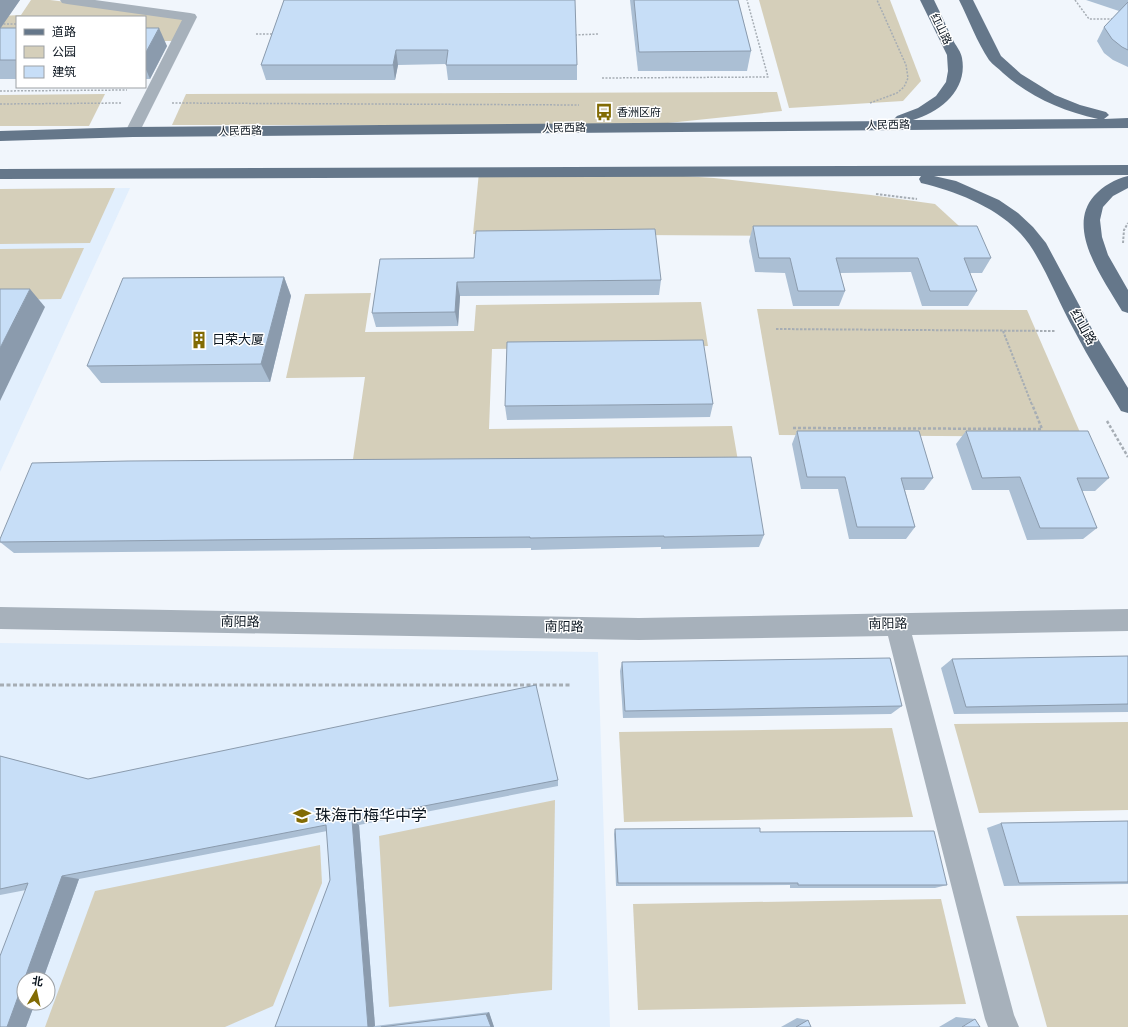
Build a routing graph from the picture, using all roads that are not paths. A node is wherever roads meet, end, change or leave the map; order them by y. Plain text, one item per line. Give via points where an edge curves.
1 (67, 0) edge
2 (927, 0) edge
3 (966, 0) edge
4 (1128, 119) edge
5 (1128, 123) edge
6 (863, 125) junction
7 (133, 132) junction
8 (0, 136) edge
9 (1128, 170) edge
10 (882, 172) junction
11 (0, 174) edge
12 (1128, 181) edge
13 (1128, 306) edge
14 (1128, 405) edge
15 (0, 618) edge
16 (1128, 620) edge
17 (897, 624) junction
18 (1004, 1027) edge

1 - 7 lane via 190,18
2 - 6 main road, 红山路 via 955,58 955,74 947,93 938,103 910,117
3 - 4 main road via 996,59 1023,83 1046,97 1085,112
5 - 6 main road, 人民西路
6 - 7 main road, 人民西路
7 - 8 main road, 人民西路
9 - 10 main road
10 - 11 main road
10 - 14 main road, 红山路 via 950,185 993,204 1012,217 1040,247 1084,332
12 - 13 main road via 1102,195 1094,206 1091,220 1096,248
15 - 17 lane, 南阳路 via 639,628
16 - 17 lane, 南阳路
17 - 18 lane

